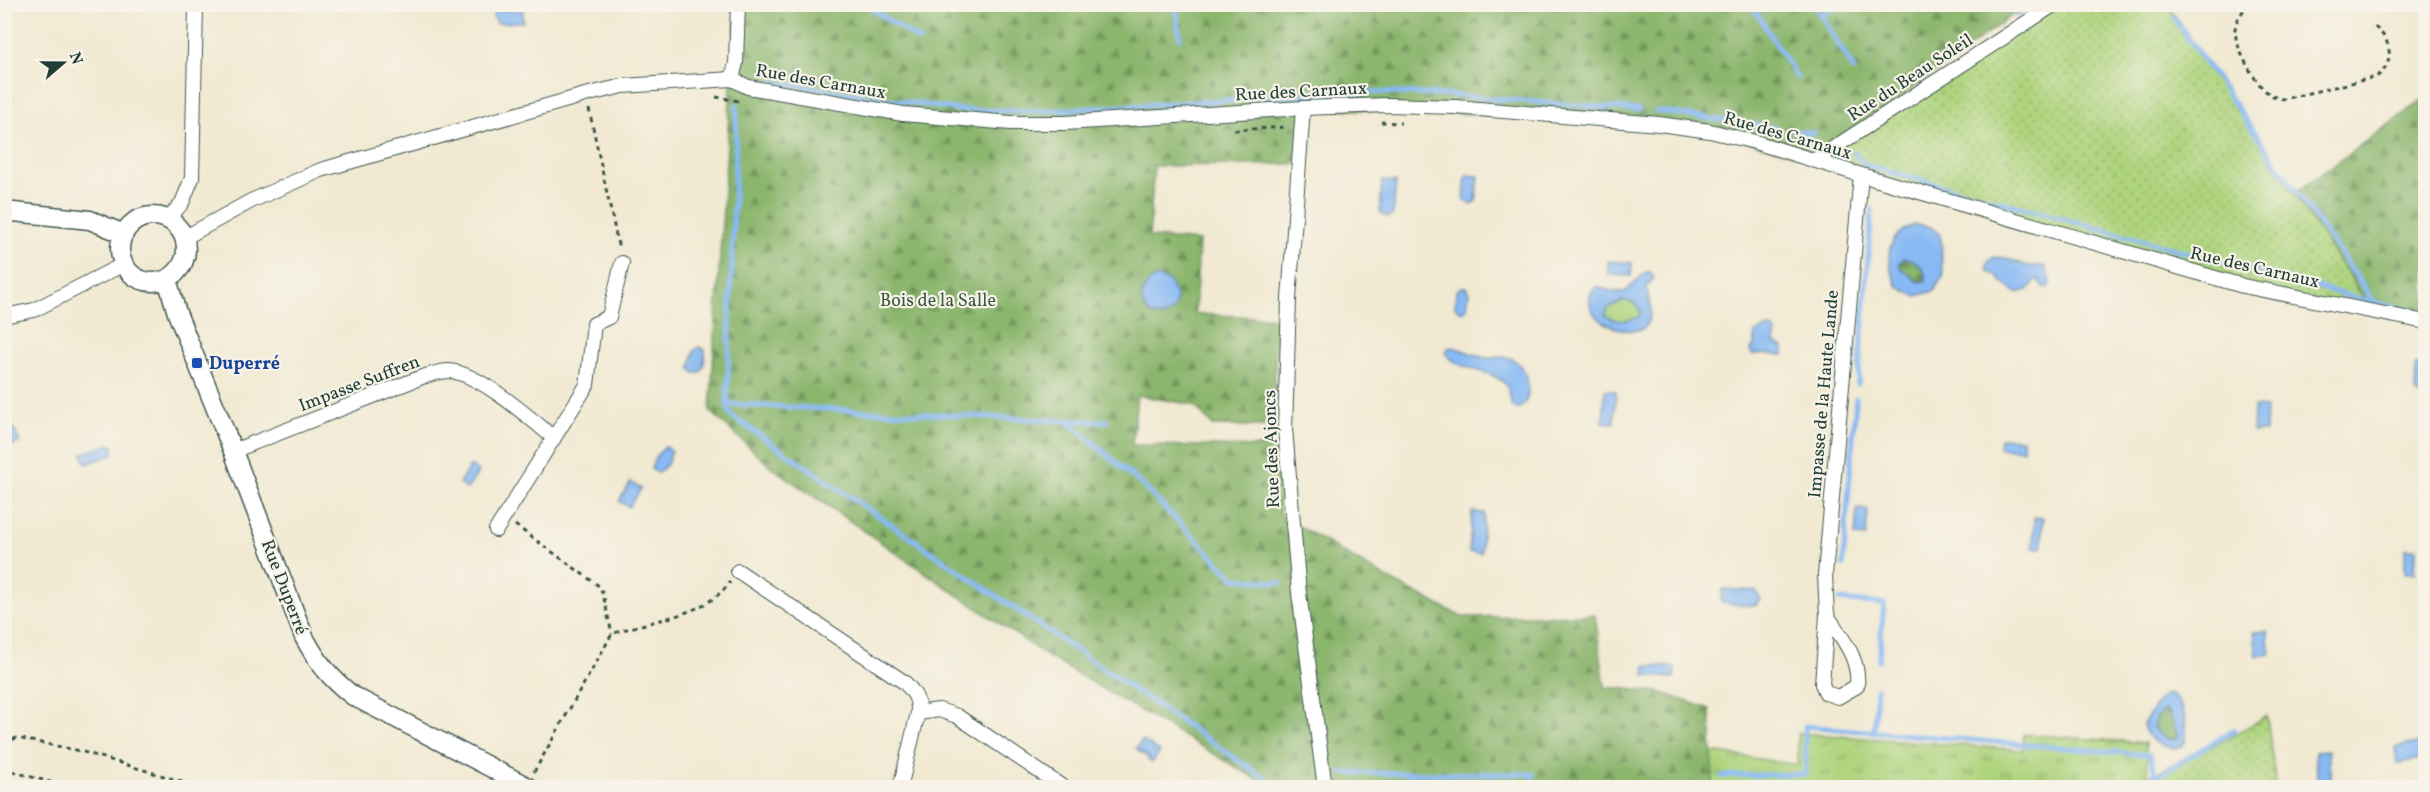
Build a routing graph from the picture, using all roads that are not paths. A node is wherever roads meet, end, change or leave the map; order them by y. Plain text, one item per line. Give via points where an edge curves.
1 (738, 4) edge
2 (2055, 4) edge
3 (196, 7) dead end
4 (732, 79) junction
5 (1302, 108) junction
6 (1815, 160) junction
7 (1861, 175) junction
8 (4, 211) edge
9 (170, 221) junction
10 (124, 234) junction
11 (184, 238) junction
12 (622, 263) road end
13 (124, 264) junction
14 (167, 279) junction
15 (4, 316) edge
16 (2426, 322) edge
17 (554, 438) junction
18 (233, 451) junction
19 (496, 530) dead end
20 (738, 571) road end
21 (1827, 615) junction
22 (918, 713) junction
23 (529, 787) edge
24 (900, 788) edge
25 (1064, 788) edge
26 (1325, 788) edge

1 - 4 street
2 - 6 street, Rue du Beau Soleil
3 - 9 street via 192,178
4 - 5 street, Rue des Carnaux via 748,87 977,122 1065,123
4 - 11 street, Rue des Carnaux via 623,86 321,170 251,201
5 - 6 street, Rue des Carnaux via 1423,105 1659,124 1710,131
5 - 26 street, Rue des Ajoncs via 1285,429 1299,593
6 - 7 street, Rue des Carnaux
7 - 16 street, Rue des Carnaux via 2243,286
7 - 21 street, Impasse de la Haute Lande via 1825,575
8 - 10 street via 90,220
9 - 10 street via 153,216 142,218
9 - 11 street
10 - 13 street via 120,247
11 - 14 street via 183,263
12 - 17 street via 609,317 594,324 587,385
13 - 14 street via 139,279
13 - 15 street via 34,310
14 - 18 street, Rue Duperré
17 - 18 street, Impasse Suffren via 510,402 466,374 447,371 422,377
17 - 19 street
18 - 23 street, Rue Duperré via 318,664 353,696
20 - 22 street via 904,682 916,697
21 - 21 street, Impasse de la Haute Lande via 1822,684 1826,693 1838,697 1857,686 1858,674 1854,657
22 - 24 street
22 - 25 street via 939,710 957,716

